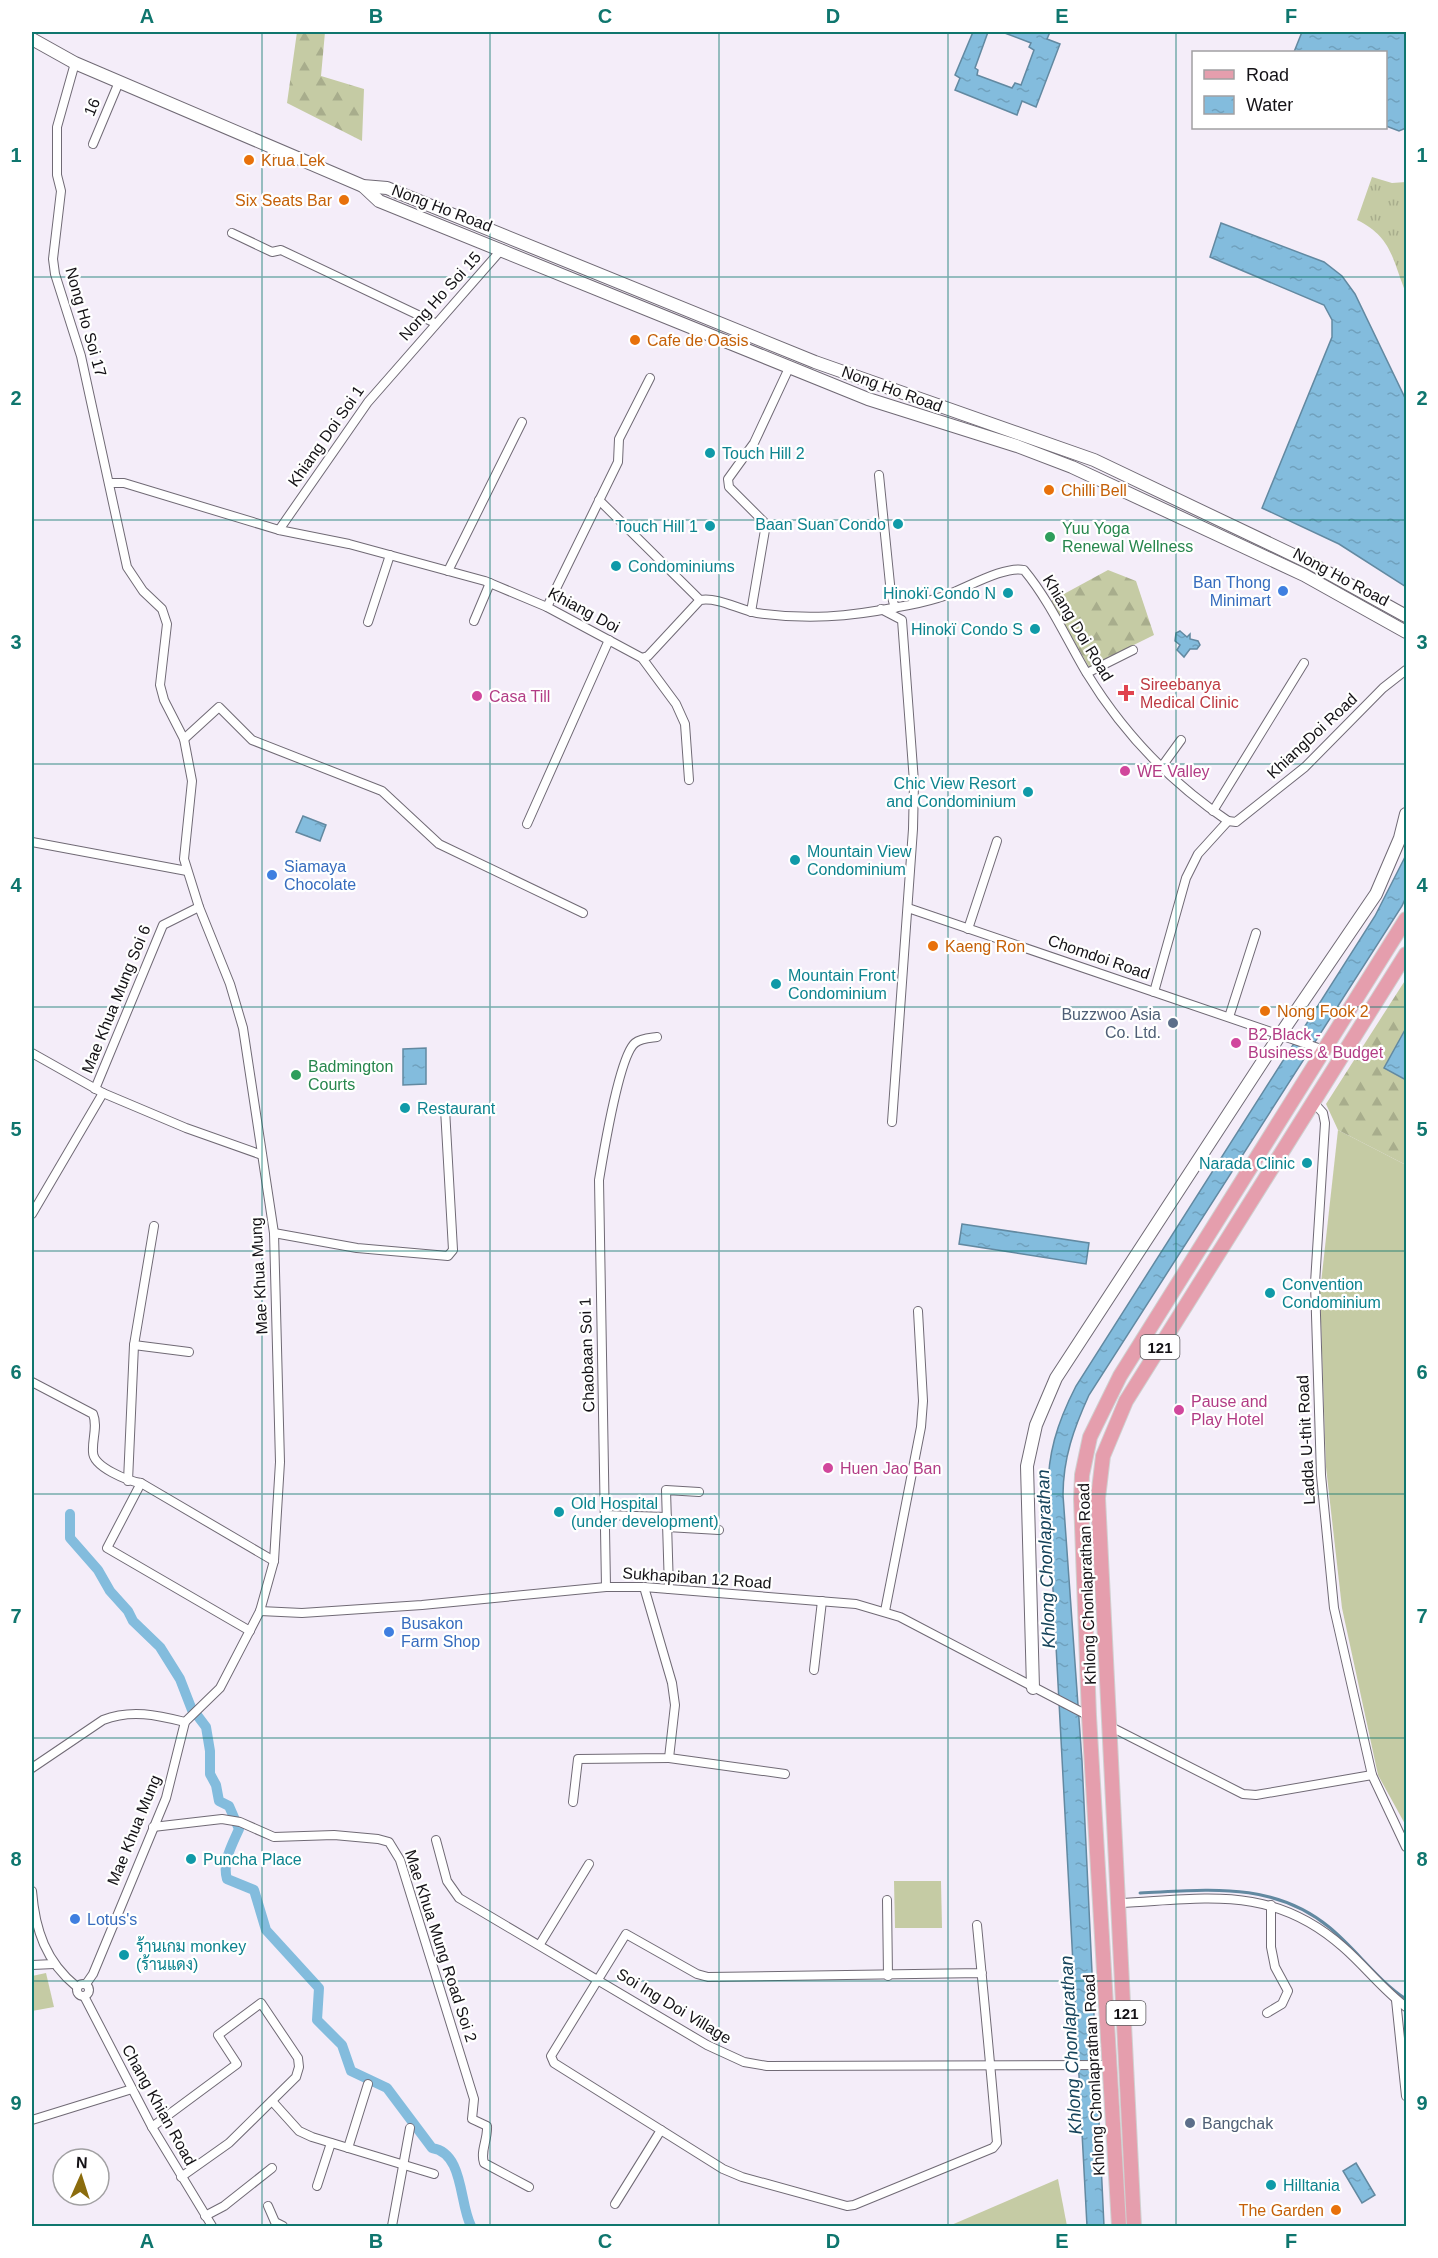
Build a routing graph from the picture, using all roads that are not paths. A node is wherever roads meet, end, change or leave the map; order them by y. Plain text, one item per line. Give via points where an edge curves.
1 (32, 39) edge
2 (75, 63) junction
3 (119, 82) junction
4 (93, 144) dead end
5 (363, 186) junction
6 (232, 233) dead end
7 (502, 249) junction
8 (561, 257) junction
9 (556, 271) junction
10 (435, 323) junction
11 (800, 356) junction
12 (795, 370) junction
13 (650, 378) dead end
14 (522, 422) dead end
15 (1094, 460) junction
16 (1087, 474) junction
17 (879, 475) dead end
18 (109, 483) junction
19 (599, 500) junction
20 (279, 530) junction
21 (390, 555) junction
22 (448, 571) junction
23 (490, 583) junction
24 (700, 600) junction
25 (547, 607) junction
26 (895, 608) junction
27 (881, 609) junction
28 (751, 612) junction
29 (1407, 616) edge
30 (474, 621) dead end
31 (368, 622) dead end
32 (1407, 632) edge
33 (609, 640) junction
34 (1133, 650) dead end
35 (642, 658) junction
36 (1304, 663) dead end
37 (1407, 670) edge
38 (1087, 672) junction
39 (184, 739) junction
40 (1181, 740) dead end
41 (1160, 769) junction
42 (689, 780) dead end
43 (1213, 810) junction
44 (1407, 814) edge
45 (1228, 821) junction
46 (527, 824) dead end
47 (997, 841) dead end
48 (32, 842) edge
49 (187, 871) junction
50 (199, 907) junction
51 (908, 908) junction
52 (583, 913) dead end
53 (1407, 918) edge
54 (968, 929) junction
55 (1256, 933) dead end
56 (1407, 954) edge
57 (1154, 992) junction
58 (1229, 1017) junction
59 (1280, 1035) junction
60 (657, 1037) dead end
61 (1324, 1050) junction
62 (32, 1053) edge
63 (99, 1091) junction
64 (1298, 1092) junction
65 (1314, 1103) junction
66 (445, 1109) dead end
67 (892, 1122) dead end
68 (262, 1155) junction
69 (32, 1214) edge
70 (154, 1226) dead end
71 (274, 1233) junction
72 (918, 1311) dead end
73 (134, 1345) junction
74 (189, 1352) dead end
75 (32, 1382) edge
76 (128, 1481) junction
77 (141, 1483) junction
78 (699, 1492) dead end
79 (605, 1515) junction
80 (667, 1517) junction
81 (667, 1527) junction
82 (719, 1530) dead end
83 (274, 1561) junction
84 (606, 1587) junction
85 (644, 1587) junction
86 (669, 1589) junction
87 (822, 1601) junction
88 (260, 1611) junction
89 (885, 1611) junction
90 (250, 1631) junction
91 (814, 1670) dead end
92 (1089, 1686) junction
93 (1107, 1688) junction
94 (1037, 1690) junction
95 (1089, 1716) junction
96 (185, 1722) junction
97 (1109, 1726) junction
98 (1110, 1742) junction
99 (669, 1758) junction
100 (32, 1768) edge
101 (785, 1774) dead end
102 (1372, 1775) junction
103 (1094, 1792) junction
104 (573, 1802) dead end
105 (153, 1827) junction
106 (436, 1840) dead end
107 (1407, 1847) edge
108 (589, 1864) dead end
109 (32, 1891) edge
110 (887, 1900) dead end
111 (1120, 1903) junction
112 (1271, 1905) junction
113 (977, 1925) dead end
114 (540, 1944) junction
115 (54, 1964) junction
116 (32, 1965) edge
117 (982, 1973) junction
118 (888, 1976) junction
119 (599, 1979) junction
120 (86, 1984) junction
121 (77, 1987) junction
122 (84, 1996) junction
123 (1396, 2000) junction
124 (1407, 2007) edge
125 (1267, 2013) dead end
126 (1110, 2065) junction
127 (990, 2066) junction
128 (368, 2084) dead end
129 (132, 2089) junction
130 (1407, 2096) edge
131 (272, 2101) junction
132 (32, 2120) edge
133 (152, 2127) junction
134 (410, 2127) dead end
135 (661, 2130) junction
136 (331, 2143) junction
137 (348, 2148) junction
138 (403, 2165) junction
139 (273, 2168) dead end
140 (434, 2174) dead end
141 (181, 2176) junction
142 (317, 2186) dead end
143 (529, 2187) dead end
144 (615, 2204) dead end
145 (268, 2206) dead end
146 (205, 2216) junction
147 (275, 2225) edge
148 (212, 2226) edge
149 (392, 2226) edge
150 (1119, 2226) edge
151 (1134, 2226) edge

1 - 2 street, Nong Ho Road
2 - 3 street, Nong Ho Road
2 - 18 street, Nong Ho Soi 17 via 57,127 61,191 53,259 81,356
3 - 4 street, 16
3 - 5 street, Nong Ho Road
5 - 7 street, Nong Ho Road via 379,201
5 - 8 street, Nong Ho Road via 387,188
6 - 10 street via 272,252 281,249
7 - 9 street, Nong Ho Road
7 - 10 street, Nong Ho Soi 15
8 - 9 street
8 - 11 street, Nong Ho Road
9 - 12 street, Nong Ho Road
10 - 20 street, Nong Ho Soi 15 via 368,402
11 - 12 street
11 - 15 street, Nong Ho Road
12 - 16 street, Nong Ho Road
12 - 28 street via 728,479 729,487 766,524
13 - 19 street via 619,439 618,462
14 - 22 street
15 - 16 street
15 - 29 street, Nong Ho Road via 1310,563
16 - 32 street, Nong Ho Road via 1304,575
17 - 26 street
18 - 20 street, Khiang Doi via 124,483
18 - 39 street, Mae Khua Mung via 127,567 143,591 162,609 167,624 160,685
19 - 24 street
19 - 25 street
20 - 21 street, Khiang Doi
21 - 22 street, Khiang Doi
21 - 31 street
22 - 23 street, Khiang Doi
23 - 25 street, Khiang Doi
23 - 30 street
24 - 28 street via 708,598
24 - 35 street
25 - 33 street, Khiang Doi
26 - 27 street
26 - 38 street, Khiang Doi Road via 938,598 1017,568 1024,570
27 - 28 street via 811,619
27 - 51 street via 902,620 914,783
33 - 35 street, Khiang Doi
33 - 46 street
34 - 38 street
35 - 42 street via 676,704 684,724
36 - 43 street
37 - 45 street via 1383,688 1305,767 1236,822
38 - 41 street, Khiang Doi Road via 1118,720
39 - 49 street, Mae Khua Mung via 192,781 184,844
39 - 52 street via 219,708 252,740 382,792 439,844
40 - 41 street
41 - 43 street, Khiang Doi Road
43 - 45 street, Khiang Doi Road
44 - 59 street via 1376,894
45 - 57 street via 1198,854 1186,878
47 - 54 street
48 - 49 street
49 - 50 street, Mae Khua Mung
50 - 63 street, Mae Khua Mung Soi 6 via 163,925
50 - 68 street, Mae Khua Mung via 243,1028
51 - 54 street, Chomdoi Road
51 - 67 street
53 - 61 main road, Khlong Chonlaprathan Road / 121
54 - 57 street, Chomdoi Road
55 - 58 street
56 - 65 main road, Khlong Chonlaprathan Road / 121
57 - 58 street, Chomdoi Road
58 - 59 street, Chomdoi Road
59 - 61 street, Chomdoi Road
59 - 94 street via 1056,1378 1035,1425 1026,1486
60 - 79 street, Chaobaan Soi 1 via 639,1040 630,1049 599,1180
61 - 64 main road, Khlong Chonlaprathan Road / 121
62 - 63 street
63 - 68 street
63 - 69 street, Mae Khua Mung Soi 6
64 - 65 main road
64 - 92 main road, Khlong Chonlaprathan Road / 121 via 1120,1376 1090,1437 1081,1499
65 - 93 main road, Khlong Chonlaprathan Road / 121 via 1126,1401 1111,1432 1099,1475 1098,1498
65 - 102 street, Ladda U-thit Road via 1323,1113 1325,1123 1315,1283 1321,1475 1334,1608
66 - 71 street via 453,1250 448,1256 357,1248
68 - 71 street, Mae Khua Mung
70 - 73 street
71 - 83 street, Mae Khua Mung via 280,1434
72 - 89 street via 921,1427
73 - 74 street
73 - 76 street
75 - 76 street via 93,1414 94,1459
76 - 77 street
77 - 83 street
77 - 90 street via 107,1548
78 - 80 street via 666,1490
79 - 80 street
79 - 84 street, Chaobaan Soi 1
80 - 81 street
81 - 82 street
81 - 86 street
83 - 88 street, Mae Khua Mung
84 - 85 street, Sukhapiban 12 Road
84 - 88 street, Sukhapiban 12 Road via 422,1605 302,1613
85 - 86 street, Sukhapiban 12 Road
85 - 99 street via 672,1683 675,1705
86 - 87 street, Sukhapiban 12 Road
87 - 89 street, Sukhapiban 12 Road
87 - 91 street
88 - 90 street, Mae Khua Mung
89 - 94 street, Sukhapiban 12 Road
90 - 96 street, Mae Khua Mung via 220,1688
92 - 93 main road via 1093,1707 1100,1713 1105,1710
92 - 95 main road, Khlong Chonlaprathan Road / 121
93 - 97 main road, Khlong Chonlaprathan Road / 121
94 - 95 street, Sukhapiban 12 Road
95 - 103 main road, Khlong Chonlaprathan Road / 121
96 - 100 street via 144,1713 116,1715
96 - 105 street, Mae Khua Mung via 166,1798
97 - 98 main road, Khlong Chonlaprathan Road / 121
97 - 102 street via 1243,1794
98 - 103 main road via 1107,1736 1103,1737 1105,1773
98 - 111 main road, Khlong Chonlaprathan Road / 121
99 - 101 street
99 - 104 street via 578,1759
102 - 107 street, Ladda U-thit Road
103 - 126 main road, Khlong Chonlaprathan Road / 121
105 - 120 street, Mae Khua Mung
105 - 143 street, Mae Khua Mung Road Soi 2 via 222,1820 240,1822 274,1837 334,1835 389,1842 400,1860 474,2099 472,2119 487,2126 484,2163
106 - 114 street, Soi Ing Doi Village via 447,1881 459,1898
108 - 114 street
109 - 115 street via 37,1930
110 - 118 street
111 - 112 street via 1224,1898
111 - 151 main road, Khlong Chonlaprathan Road / 121
112 - 123 street via 1318,1927 1343,1946
112 - 125 street via 1275,1967 1288,1990 1281,2004
113 - 117 street
114 - 119 street, Soi Ing Doi Village
115 - 116 street
115 - 121 street
117 - 118 street
117 - 127 street
118 - 119 street via 708,1977 626,1934
119 - 127 street, Soi Ing Doi Village via 707,2045 744,2062 767,2066
119 - 135 street via 551,2056 554,2063
120 - 121 street
120 - 122 street via 89,1991
121 - 122 street via 77,1994
122 - 129 street, Chang Khian Road
123 - 124 street
123 - 130 street
126 - 127 street, Soi Ing Doi Village
126 - 150 main road, Khlong Chonlaprathan Road / 121
127 - 135 street via 997,2143 993,2148 854,2205 742,2177
128 - 137 street
129 - 132 street
129 - 133 street, Chang Khian Road
131 - 133 street via 296,2076 298,2058 261,2003 218,2035 237,2064
131 - 136 street via 299,2131
131 - 141 street via 229,2143
133 - 141 street, Chang Khian Road
134 - 138 street
135 - 144 street
136 - 137 street
136 - 142 street
137 - 138 street
138 - 140 street
138 - 149 street
139 - 146 street via 243,2193
141 - 146 street, Chang Khian Road
145 - 147 street
146 - 148 street, Chang Khian Road

